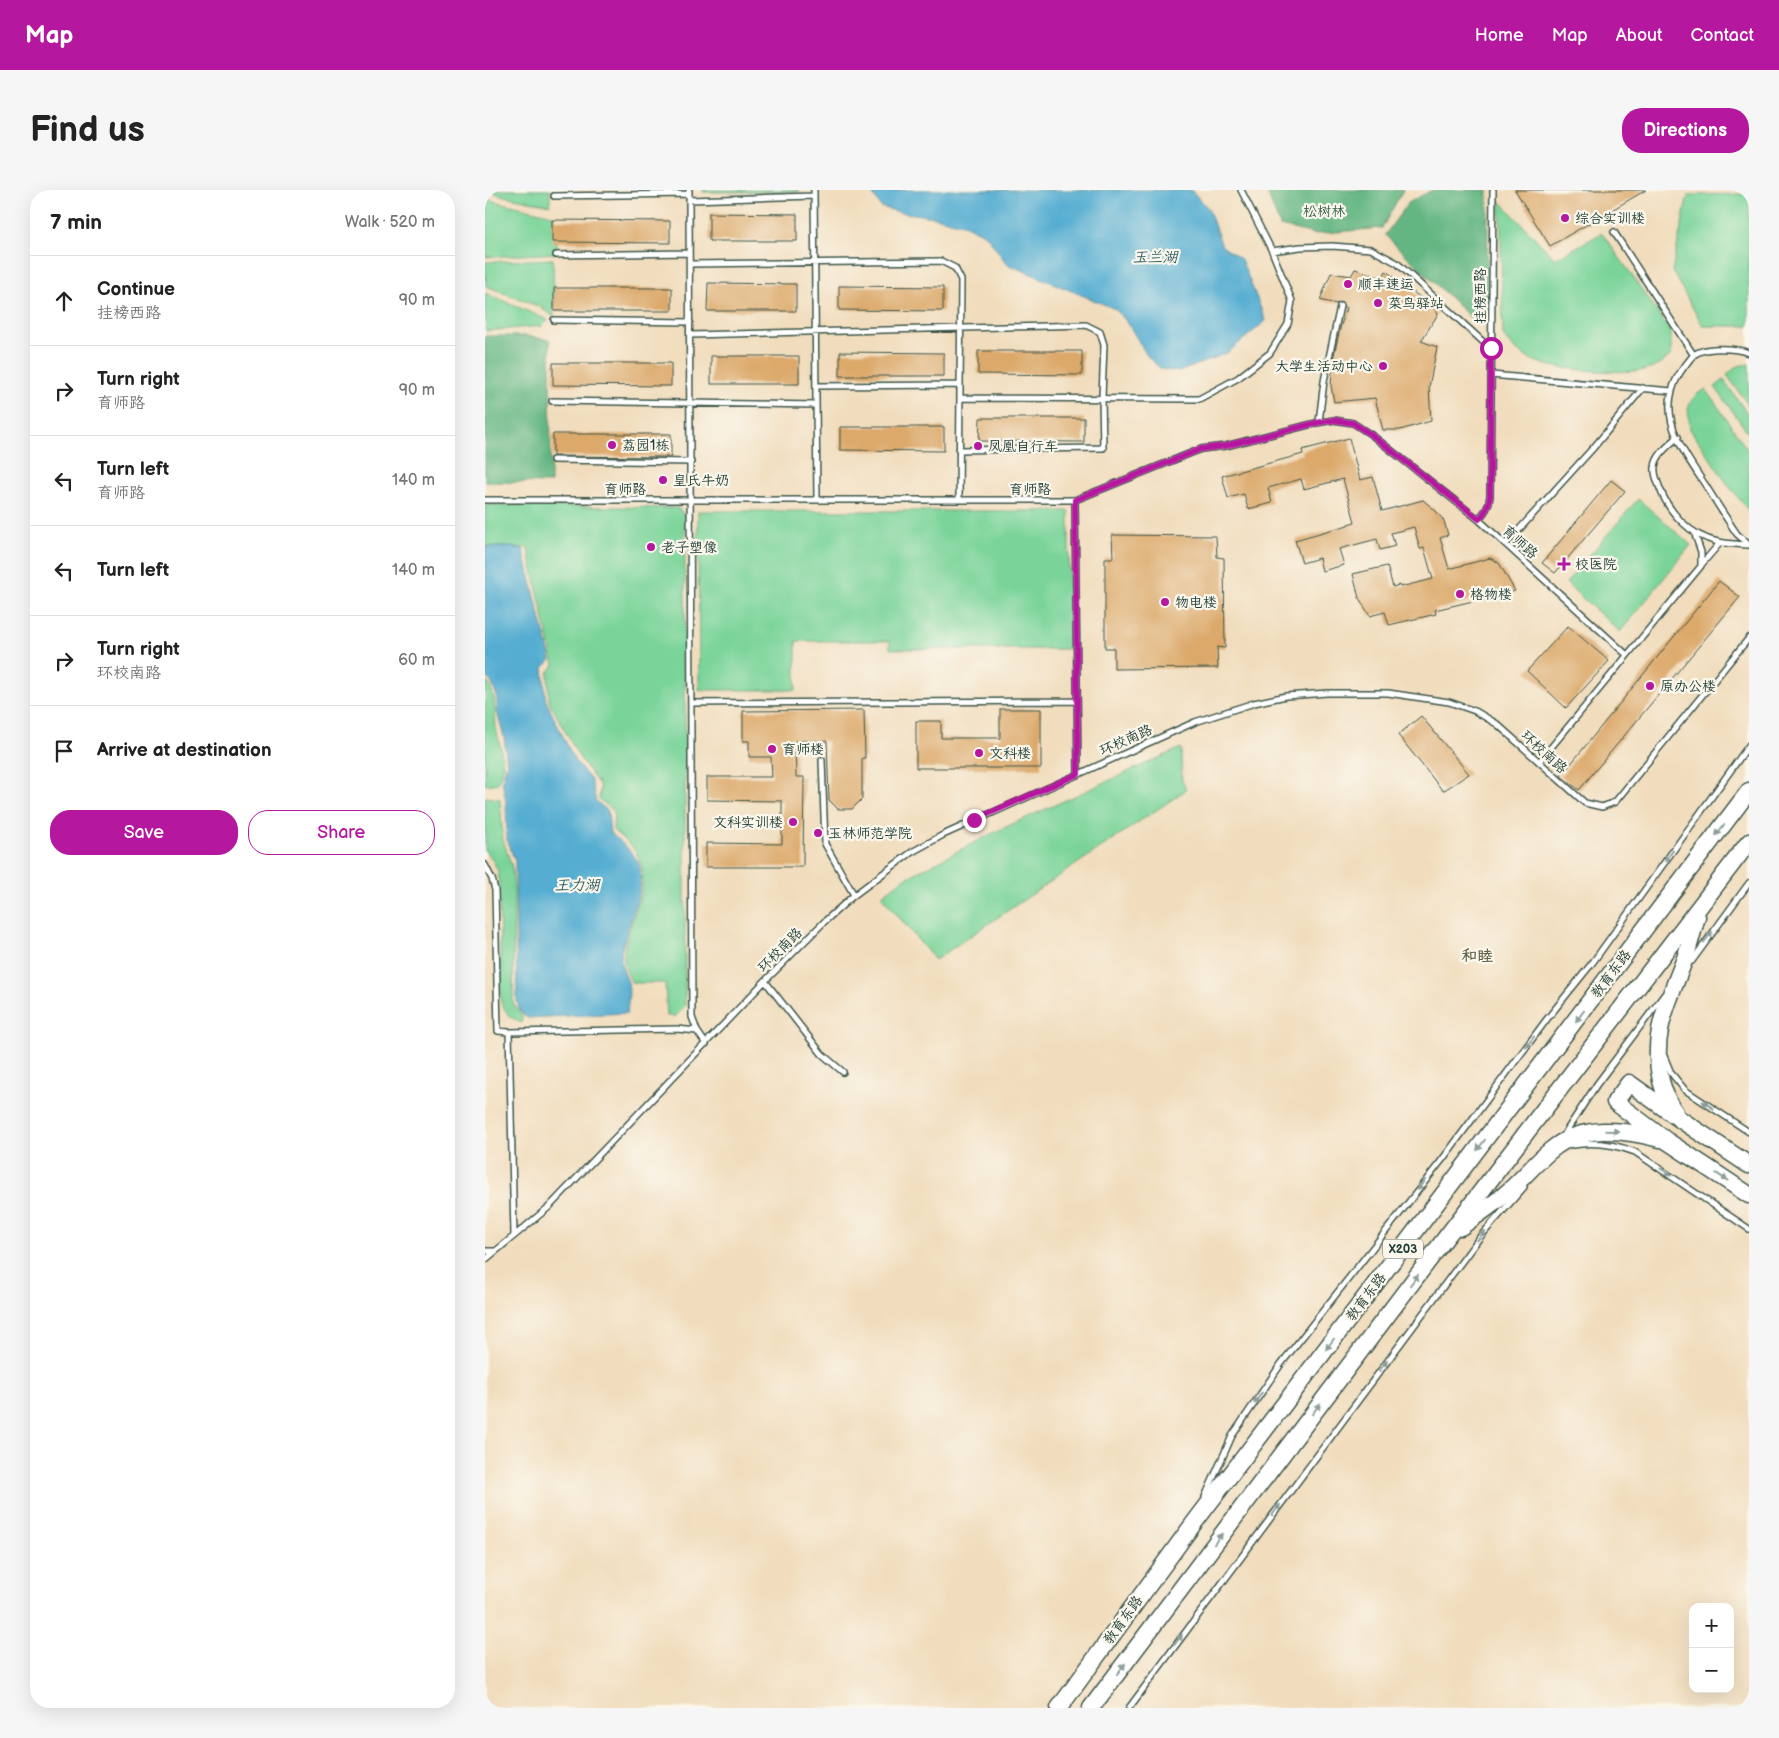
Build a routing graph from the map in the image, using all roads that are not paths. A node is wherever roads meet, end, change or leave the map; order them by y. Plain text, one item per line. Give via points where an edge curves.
1 (1241, 190) edge
2 (1493, 190) edge
3 (814, 193) edge
4 (689, 195) edge
5 (554, 196) dead end
6 (1614, 232) dead end
7 (1272, 251) junction
8 (689, 253) junction
9 (556, 255) dead end
10 (815, 263) junction
11 (690, 264) junction
12 (1340, 306) dead end
13 (555, 320) dead end
14 (690, 322) junction
15 (960, 329) junction
16 (815, 333) junction
17 (690, 335) junction
18 (1491, 348) junction
19 (1749, 353) edge
20 (1693, 354) junction
21 (1491, 375) junction
22 (960, 385) junction
23 (816, 386) junction
24 (1643, 388) junction
25 (1671, 391) junction
26 (1102, 397) junction
27 (960, 398) junction
28 (552, 401) dead end
29 (690, 402) junction
30 (816, 404) junction
31 (1319, 422) junction
32 (1677, 437) junction
33 (959, 450) junction
34 (553, 460) dead end
35 (691, 462) junction
36 (485, 500) edge
37 (691, 500) junction
38 (817, 500) junction
39 (959, 500) junction
40 (1075, 500) junction
41 (1479, 519) junction
42 (1694, 532) junction
43 (1720, 542) junction
44 (1506, 544) junction
45 (1749, 545) edge
46 (1701, 566) junction
47 (1749, 638) edge
48 (1627, 655) junction
49 (1077, 702) junction
50 (691, 703) junction
51 (1749, 746) edge
52 (822, 760) dead end
53 (1539, 762) junction
54 (1078, 774) junction
55 (1749, 791) edge
56 (1749, 842) edge
57 (485, 865) edge
58 (1749, 883) edge
59 (854, 896) junction
60 (1701, 906) junction
61 (1695, 955) junction
62 (1678, 975) junction
63 (765, 981) junction
64 (697, 1031) junction
65 (509, 1032) junction
66 (706, 1044) junction
67 (843, 1072) dead end
68 (1681, 1120) junction
69 (1749, 1132) edge
70 (1667, 1141) junction
71 (1558, 1149) junction
72 (1544, 1165) dead end
73 (1749, 1165) edge
74 (1531, 1179) dead end
75 (1749, 1195) edge
76 (1749, 1229) edge
77 (514, 1236) junction
78 (1444, 1240) junction
79 (485, 1251) edge
80 (495, 1251) junction
81 (485, 1260) edge
82 (1194, 1522) junction
83 (1059, 1708) edge
84 (1091, 1708) edge
85 (1129, 1708) edge

1 - 7 lane
2 - 18 lane, 挂榜西路
3 - 4 lane
3 - 10 lane
4 - 5 lane
4 - 8 lane
6 - 20 lane
7 - 18 lane via 1332,246 1371,249 1397,263
7 - 26 lane via 1292,301 1288,324 1270,353 1238,378 1199,399
8 - 9 lane
8 - 11 lane
10 - 11 lane
10 - 15 lane via 941,261 955,268 961,280
10 - 16 lane
11 - 14 lane
12 - 31 lane via 1332,336
13 - 14 lane
14 - 17 lane
15 - 16 lane
15 - 22 lane
15 - 26 lane via 1086,325 1099,332 1104,345
16 - 17 lane
16 - 23 lane
17 - 29 lane
18 - 21 lane, 挂榜西路
19 - 20 lane via 1741,349 1715,348
20 - 25 lane
21 - 24 lane
21 - 41 lane, 挂榜西路 via 1490,496 1489,506
22 - 23 lane
22 - 27 lane
23 - 30 lane
24 - 25 lane
24 - 44 lane
25 - 32 lane via 1670,409
26 - 27 lane
26 - 33 lane via 1103,448
27 - 33 lane
28 - 29 lane
29 - 30 lane
29 - 35 lane
30 - 38 lane
31 - 40 lane, 育师路 via 1201,449
31 - 41 lane, 育师路 via 1353,423
32 - 42 lane via 1660,454 1655,477 1664,501
32 - 45 lane via 1737,534
33 - 39 lane
34 - 35 lane
35 - 37 lane
36 - 37 lane, 育师路
37 - 38 lane, 育师路
37 - 50 lane
38 - 39 lane, 育师路
39 - 40 lane, 育师路
40 - 49 lane
41 - 44 lane, 育师路
42 - 43 lane
42 - 46 lane via 1701,552
43 - 45 lane
43 - 46 lane
44 - 48 lane, 育师路
46 - 48 lane
47 - 53 lane, 环校南路 via 1615,802 1602,807 1585,803
48 - 53 lane
49 - 50 lane
49 - 54 lane
50 - 64 lane via 692,1017
51 -> 82 lane via 1593,962 1281,1364 1232,1436
52 - 59 lane via 825,844
53 - 54 lane, 环校南路 via 1497,724 1475,711 1418,696 1350,692 1286,696 1254,703 1195,722
54 - 59 lane, 环校南路 via 943,835 913,852
55 -> 82 main road, 教育东路 / X203
56 - 60 main road, 教育东路 / X203
57 - 65 lane via 495,890 498,1031
61 -> 58 lane
59 - 63 lane, 环校南路
60 - 62 main road
60 - 78 main road, 教育东路 / X203
61 - 62 lane
69 -> 61 lane via 1685,1090 1671,1073 1664,1055 1664,1027 1670,1007
62 - 68 main road via 1661,1022 1657,1046 1664,1093
62 - 71 lane via 1597,1084
63 - 66 lane, 环校南路
63 - 67 lane via 822,1054
64 - 65 lane
64 - 66 lane
65 - 77 lane
66 - 77 lane, 环校南路 via 549,1207
68 - 70 main road via 1629,1082 1615,1102
68 - 73 main road
71 -> 70 main road via 1571,1137 1590,1131 1616,1130
70 -> 75 main road
71 - 72 lane
71 -> 76 lane via 1591,1142 1635,1152
71 - 78 main road
85 -> 74 lane via 1474,1244
77 - 80 lane, 环校南路
84 -> 78 main road, 教育东路 / X203
79 - 80 lane
80 - 81 lane, 环校南路
82 - 83 main road, 教育东路 / X203

